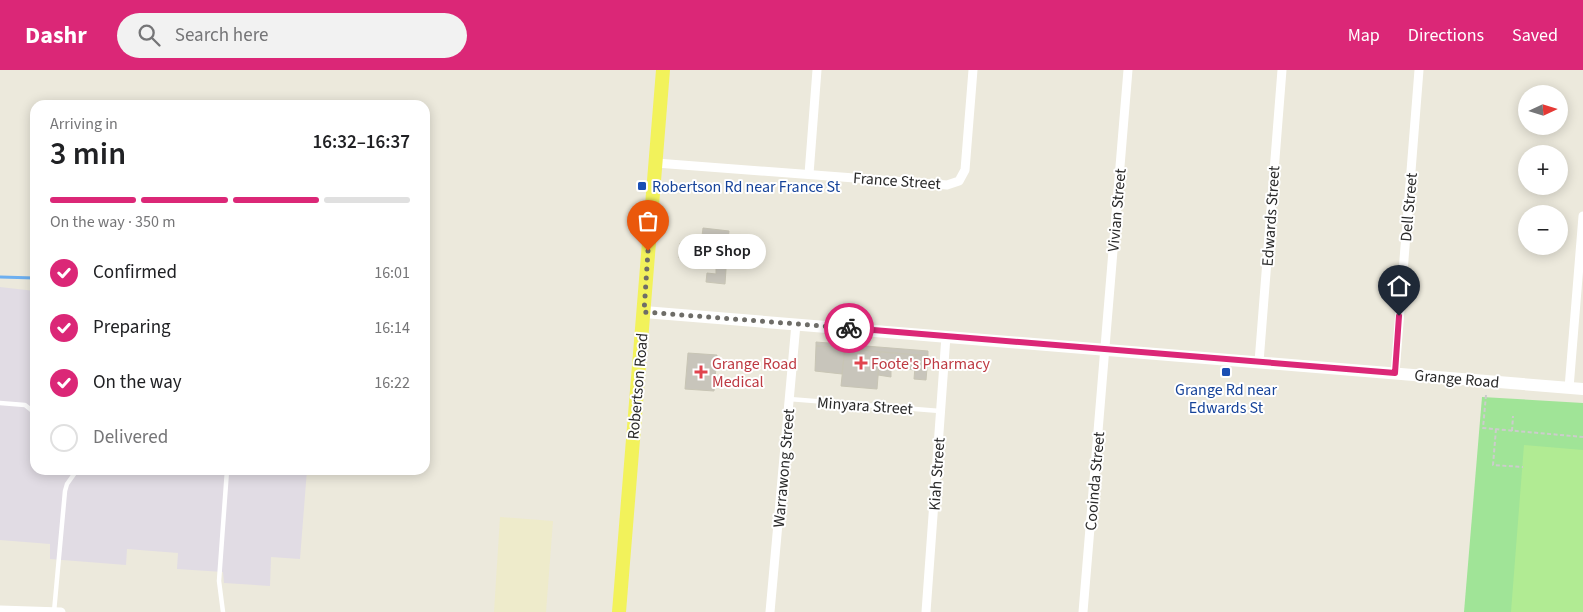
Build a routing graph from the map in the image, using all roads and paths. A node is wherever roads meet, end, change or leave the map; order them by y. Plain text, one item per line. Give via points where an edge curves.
1 (663, 70) edge
2 (817, 70) edge
3 (973, 70) edge
4 (1128, 70) edge
5 (1282, 70) edge
6 (1419, 70) edge
7 (656, 163) junction
8 (809, 174) junction
9 (1583, 216) edge
10 (644, 312) junction
11 (796, 324) junction
12 (946, 336) junction
13 (1105, 350) junction
14 (1259, 362) junction
15 (1395, 373) junction
16 (1569, 388) junction
17 (1583, 389) edge
18 (1486, 396) dead end
19 (789, 399) junction
20 (0, 403) edge
21 (30, 409) edge
22 (941, 411) junction
23 (1513, 416) dead end
24 (1496, 429) junction
25 (1512, 431) junction
26 (1583, 436) edge
27 (1523, 467) dead end
28 (73, 475) edge
29 (227, 475) edge
30 (0, 610) edge
31 (54, 612) edge
32 (61, 612) edge
33 (223, 612) edge
34 (619, 612) edge
35 (770, 612) edge
36 (926, 612) edge
37 (1083, 612) edge

1 - 7 main road, Robertson Road
2 - 8 street
3 - 8 street, France Street via 965,170 959,181 947,184
4 - 13 street, Vivian Street
5 - 14 street, Edwards Street
6 - 15 street, Dell Street
7 - 8 street, France Street
7 - 10 main road, Robertson Road
9 - 16 street
10 - 11 main road, Grange Road
10 - 34 main road, Robertson Road
11 - 12 main road, Grange Road
11 - 19 street, Warrawong Street
12 - 13 main road, Grange Road
12 - 22 street, Kiah Street
13 - 14 main road, Grange Road
13 - 37 street, Cooinda Street
14 - 15 main road, Grange Road
15 - 16 main road, Grange Road
16 - 17 main road, Grange Road
18 - 24 path via 1484,428
19 - 22 lane, Minyara Street
19 - 35 street, Warrawong Street
20 - 21 lane via 25,405
22 - 36 street, Kiah Street
23 - 25 path
24 - 25 path
24 - 27 path via 1493,465
25 - 26 path
28 - 31 lane via 65,491
29 - 33 lane via 218,581
30 - 31 street
31 - 32 street

